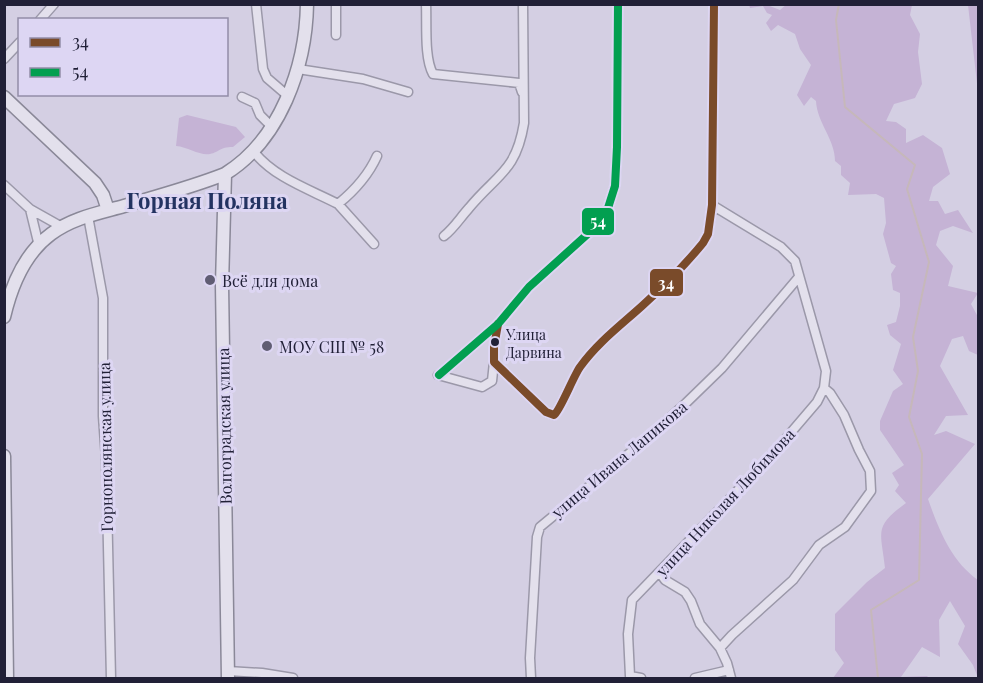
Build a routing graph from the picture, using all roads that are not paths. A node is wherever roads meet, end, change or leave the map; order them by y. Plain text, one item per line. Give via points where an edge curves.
1 (54, 4) edge
2 (256, 4) edge
3 (307, 4) edge
4 (336, 4) edge
5 (426, 4) edge
6 (523, 4) edge
7 (618, 4) edge
8 (714, 4) edge
9 (42, 18) edge
10 (336, 35) dead end
11 (18, 44) edge
12 (4, 58) edge
13 (523, 58) junction
14 (298, 69) junction
15 (514, 82) junction
16 (408, 92) dead end
17 (288, 96) junction
18 (242, 97) dead end
19 (524, 97) junction
20 (4, 98) edge
21 (271, 126) junction
22 (254, 152) junction
23 (377, 156) dead end
24 (225, 174) junction
25 (4, 185) edge
26 (338, 204) junction
27 (712, 205) junction
28 (30, 209) junction
29 (108, 210) junction
30 (88, 216) junction
31 (62, 227) junction
32 (444, 236) dead end
33 (374, 244) dead end
34 (39, 246) junction
35 (798, 278) junction
36 (4, 317) edge
37 (498, 324) junction
38 (494, 362) junction
39 (824, 388) junction
40 (4, 456) edge
41 (660, 573) junction
42 (720, 648) junction
43 (730, 674) edge
44 (228, 675) edge
45 (7, 678) edge
46 (111, 678) edge
47 (293, 678) edge
48 (531, 678) edge
49 (641, 678) edge
50 (695, 678) edge

1 - 9 street
2 - 17 street via 263,69 267,78
3 - 14 main road via 307,26
4 - 10 street
5 - 15 street via 433,74
6 - 13 street
7 - 37 street via 613,196 591,231 529,287
8 - 27 street
11 - 12 street
13 - 15 street via 520,81
13 - 19 street
14 - 16 street via 363,79
14 - 17 main road
15 - 19 street via 519,83
17 - 21 main road
18 - 21 street via 255,104
19 - 32 street via 521,142 511,164
20 - 29 main road via 95,183
21 - 22 main road
22 - 24 main road
22 - 26 street via 264,165 280,175
23 - 26 street via 365,177
24 - 29 main road
24 - 44 main road, Волгоградская улица via 222,285
25 - 28 street
26 - 33 street
27 - 35 street via 781,247 795,261
27 - 38 street via 703,243 588,356 565,393 558,413 546,412
28 - 31 street
28 - 34 street
29 - 30 main road
30 - 31 main road
30 - 46 street, Горнополянская улица via 103,298
31 - 34 main road
34 - 36 main road via 16,279
35 - 39 street via 826,371
35 - 48 street, улица Ивана Лапикова via 755,332 686,404 540,527 531,622
37 - 38 street
37 - 38 street via 438,375 482,387 492,381
39 - 41 street, улица Николая Любимова via 817,402 770,457
39 - 42 street via 844,415 870,471 871,491 845,527 819,545 793,579
40 - 45 main road
41 - 42 street via 688,596 700,624
41 - 49 street, улица Николая Любимова via 632,600 628,634 630,676
42 - 43 street
43 - 50 street
44 - 47 street via 262,673

